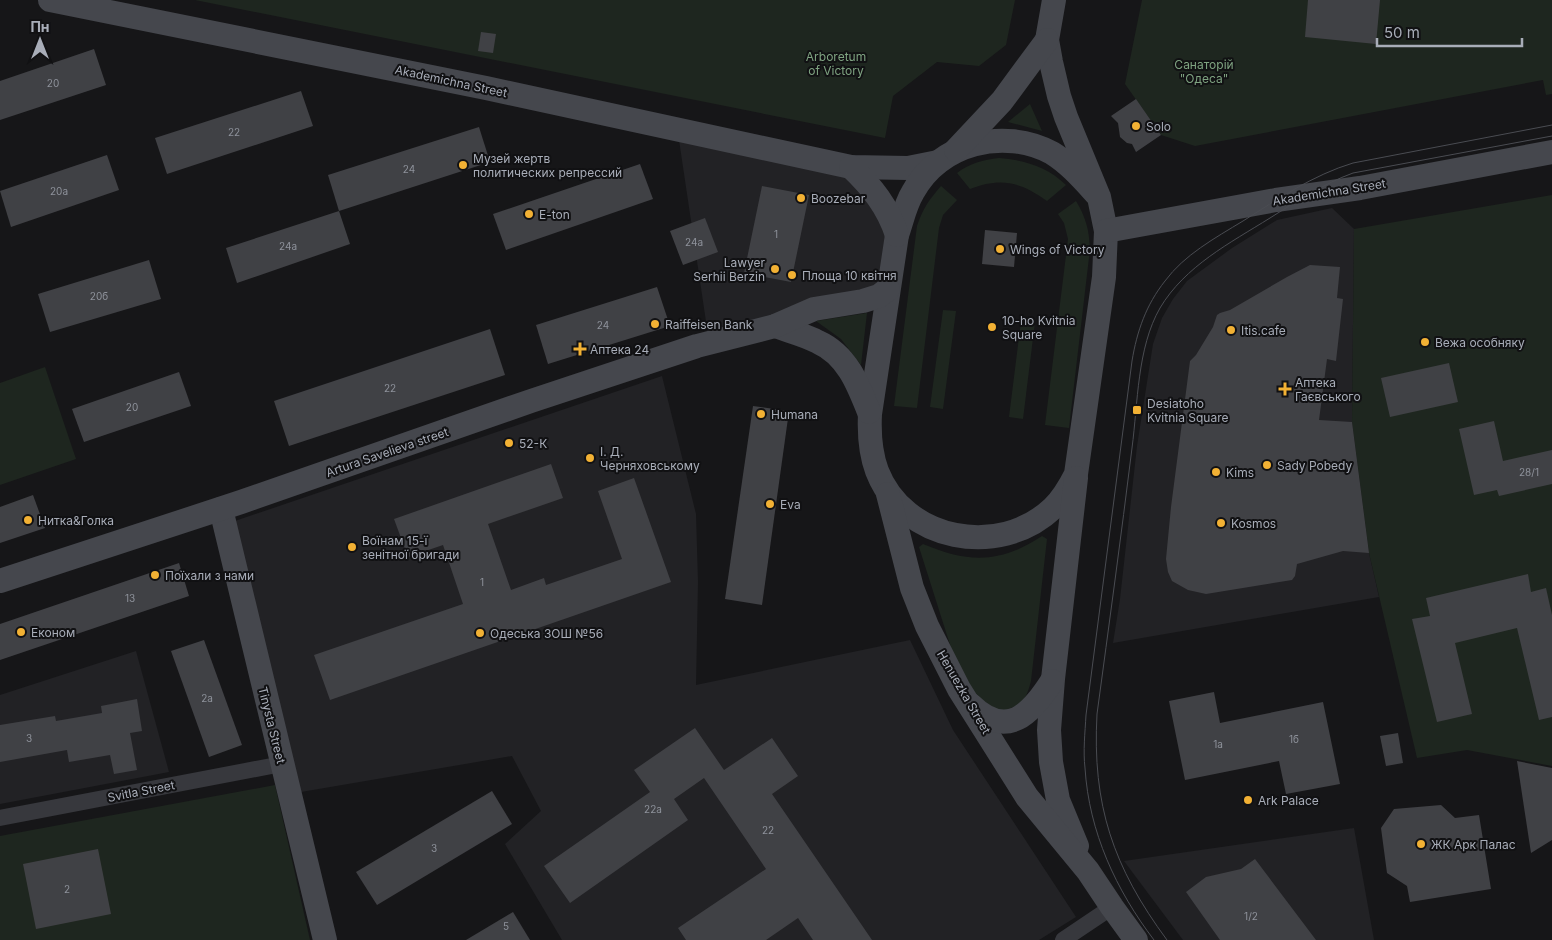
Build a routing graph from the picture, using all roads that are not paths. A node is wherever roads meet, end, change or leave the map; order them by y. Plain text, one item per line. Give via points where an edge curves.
1 (50, 0) edge
2 (1054, 0) edge
3 (1047, 40) junction
4 (1552, 152) edge
5 (946, 157) junction
6 (852, 166) junction
7 (1099, 197) junction
8 (1106, 231) junction
9 (897, 235) junction
10 (888, 289) junction
11 (775, 326) junction
12 (870, 414) junction
13 (1076, 474) junction
14 (887, 489) junction
15 (221, 509) junction
16 (0, 581) edge
17 (1053, 679) junction
18 (959, 689) junction
19 (282, 764) junction
20 (0, 818) edge
21 (1088, 871) junction
22 (1112, 907) junction
23 (325, 940) edge
24 (1063, 940) edge
25 (1136, 940) edge

1 - 6 main road, Akademichna Street
2 - 3 main road
3 - 5 main road via 1002,101
3 - 7 main road via 1059,96
4 - 8 main road, Akademichna Street
5 - 6 main road, Akademichna Street via 908,168
5 - 7 main road via 987,141 1004,140 1037,146 1067,164
5 - 9 main road via 924,176 913,191
6 - 9 main road via 877,194
7 - 8 main road
8 - 13 main road via 1104,277
9 - 10 main road
10 - 11 main road, Artura Savelieva street via 864,301 814,309
10 - 12 main road
11 - 12 main road via 819,342 837,354 858,383
11 - 15 main road, Artura Savelieva street via 697,346
12 - 14 main road via 871,452
13 - 14 main road via 1066,492 1036,521 1017,531 976,538 955,536 916,519
13 - 17 main road, Henuezka Street
14 - 18 main road, Henuezka Street via 912,588
15 - 16 main road, Artura Savelieva street
15 - 19 main road, Tinysta Street
17 - 18 main road via 1028,712 1005,721 988,718 978,712
17 - 21 main road, Henuezka Street via 1049,730 1051,762 1058,800
18 - 21 main road, Henuezka Street via 1027,797
19 - 20 street, Svitla Street
19 - 23 main road, Tinysta Street
21 - 22 main road, Henuezka Street
22 - 24 street
22 - 25 main road, Henuezka Street

